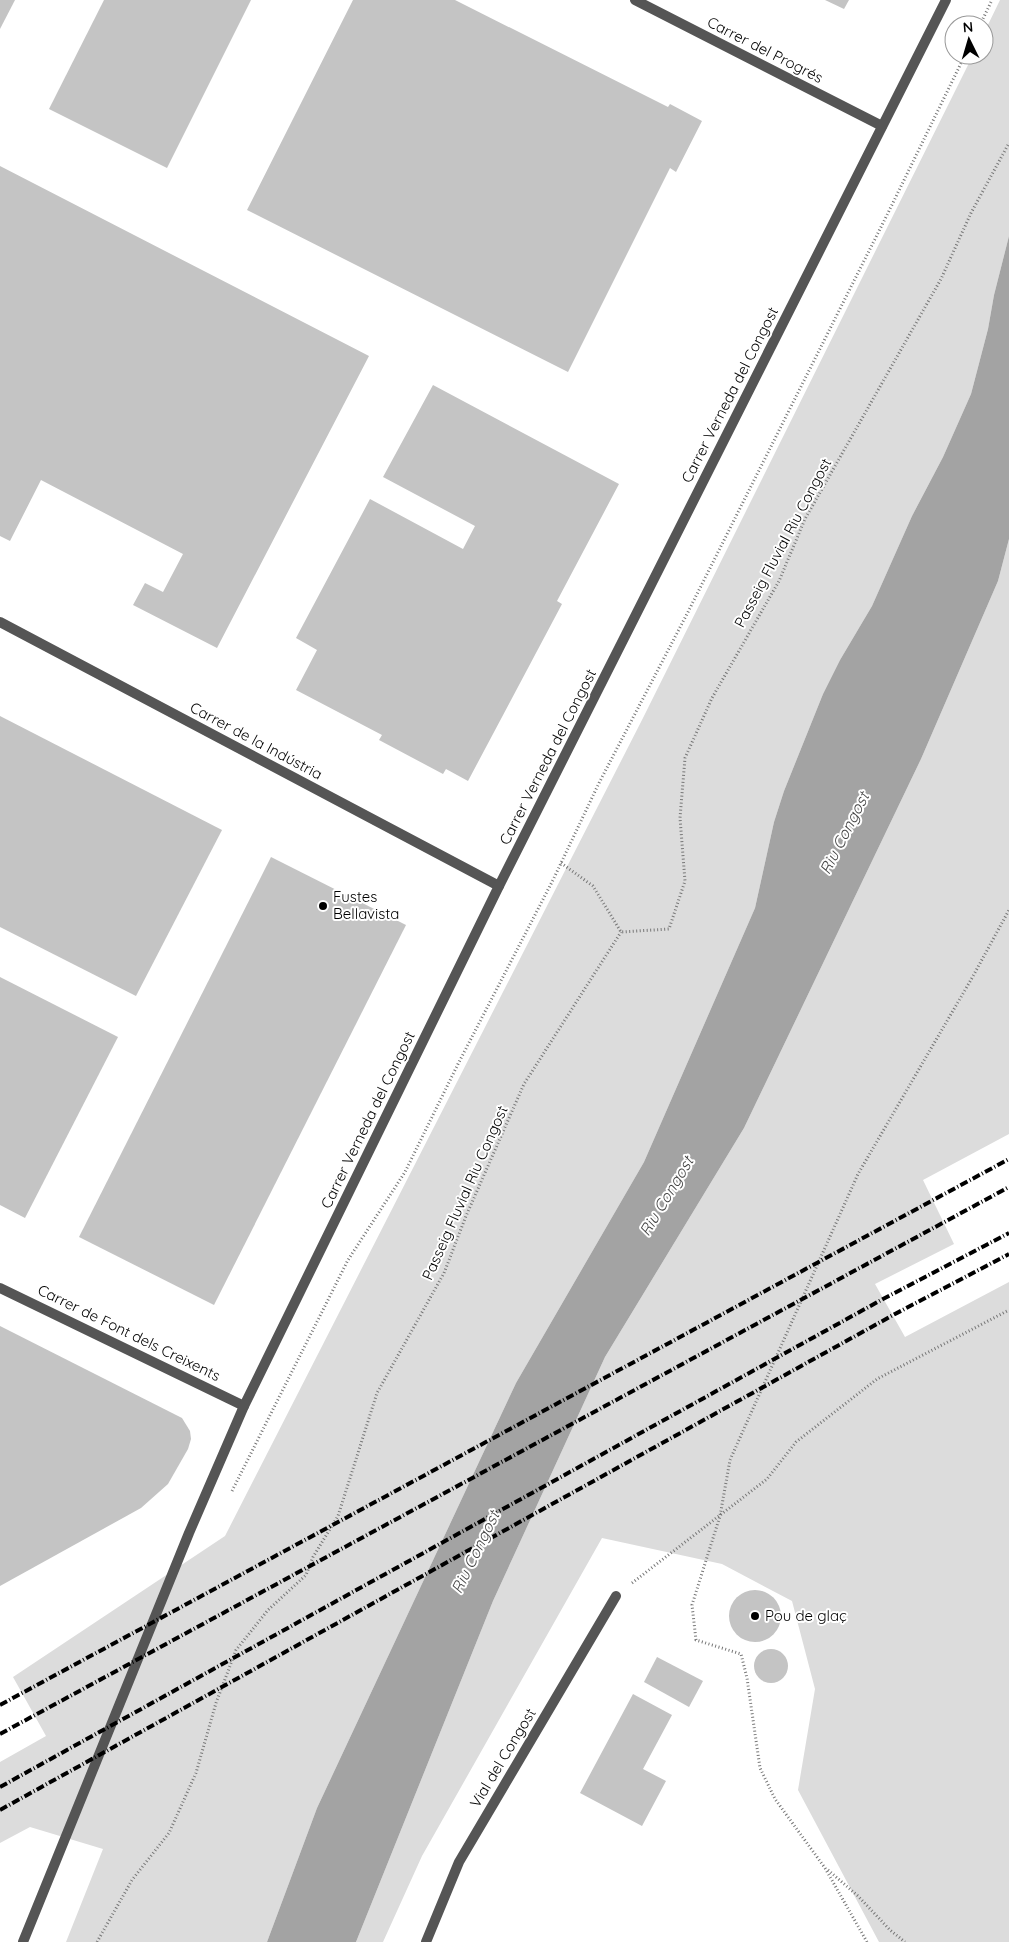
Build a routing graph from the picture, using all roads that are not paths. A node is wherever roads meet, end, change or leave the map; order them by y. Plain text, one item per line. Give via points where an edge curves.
1 (635, 0) edge
2 (946, 0) edge
3 (882, 126) junction
4 (0, 622) edge
5 (499, 886) junction
6 (0, 1288) edge
7 (244, 1406) junction
8 (616, 1596) road end
9 (23, 1942) edge
10 (426, 1942) edge

1 - 3 street, Carrer del Progrés
2 - 3 street, Carrer Verneda del Congost
3 - 5 street, Carrer Verneda del Congost
4 - 5 street, Carrer de la Indústria
5 - 7 street, Carrer Verneda del Congost
6 - 7 street, Carrer de Font dels Creixents
7 - 9 street, Carrer Verneda del Congost
8 - 10 street, Vial del Congost via 459,1862

